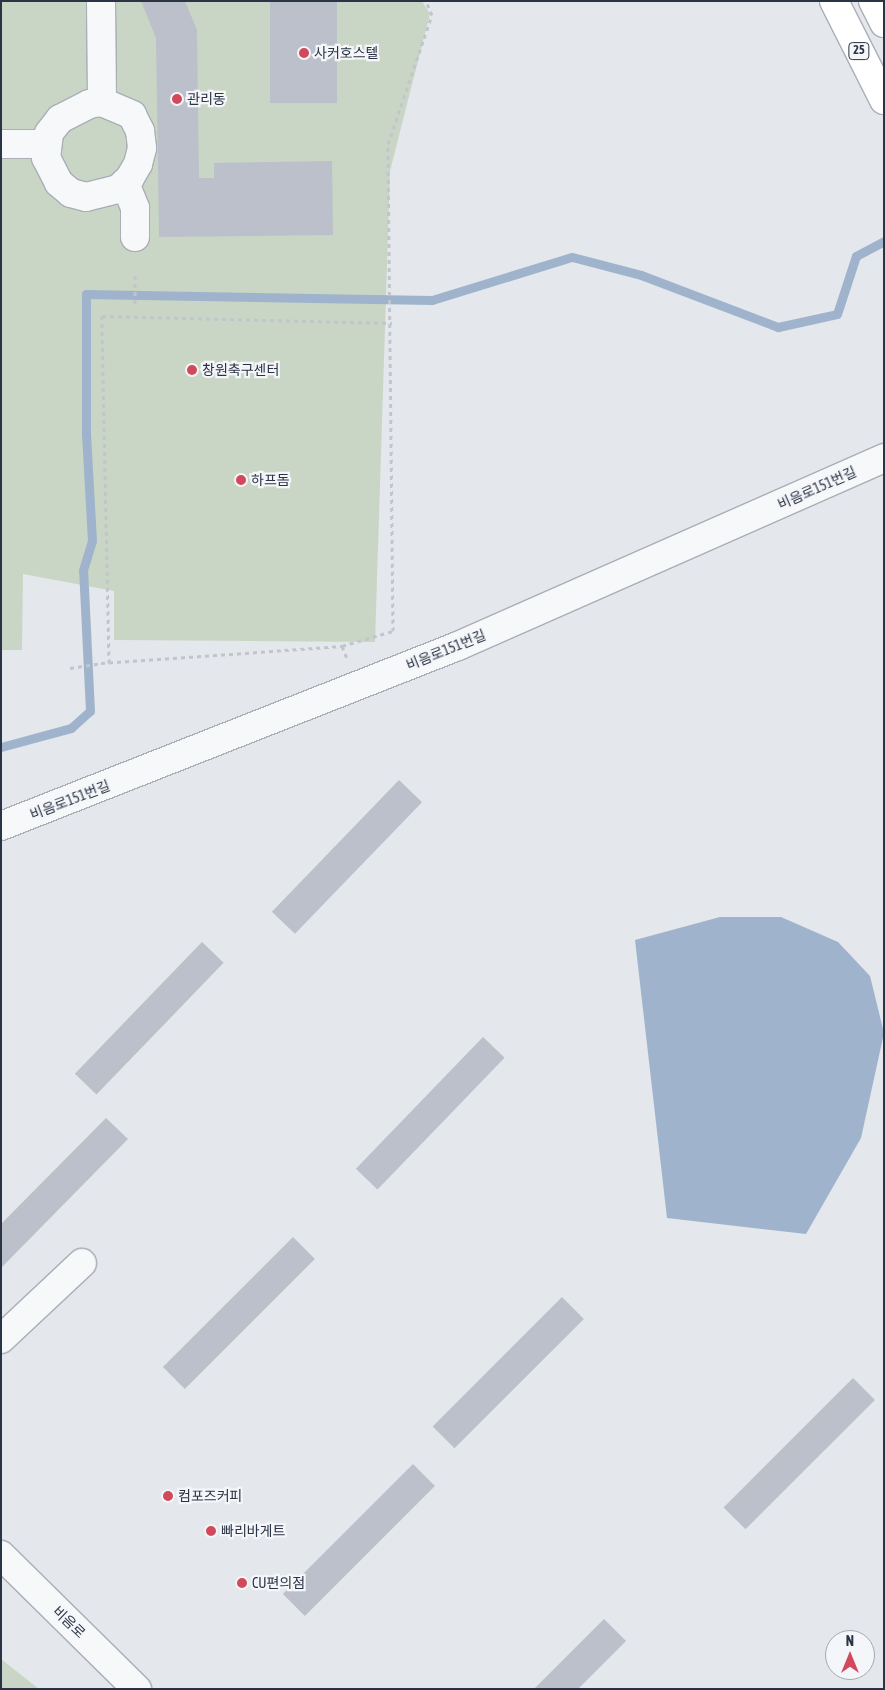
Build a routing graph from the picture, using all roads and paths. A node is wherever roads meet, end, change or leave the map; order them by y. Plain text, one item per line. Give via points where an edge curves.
1 (101, 1) edge
2 (426, 1) edge
3 (834, 1) edge
4 (873, 1) edge
5 (884, 23) edge
6 (884, 100) edge
7 (102, 102) junction
8 (1, 144) edge
9 (46, 144) junction
10 (125, 183) junction
11 (135, 237) dead end
12 (135, 276) dead end
13 (135, 305) dead end
14 (392, 323) junction
15 (884, 458) edge
16 (109, 664) junction
17 (70, 668) dead end
18 (1, 826) edge
19 (82, 1264) dead end
20 (1, 1339) edge
21 (1, 1555) edge
22 (137, 1689) edge

1 - 7 street
2 - 14 path via 432,15 388,144
3 - 6 highway, 25
4 - 5 highway
7 - 9 street via 89,104 60,119 49,133
7 - 10 street via 132,115 140,130 142,148 138,164
8 - 9 street
9 - 10 street via 46,158 52,171 71,194 86,197 103,195
10 - 11 street via 135,208
12 - 13 path
14 - 16 path via 393,631 342,646
14 - 16 path via 102,316
15 - 18 street, 비음로151번길 via 458,646
16 - 17 path
19 - 20 street
21 - 22 street, 비음로

